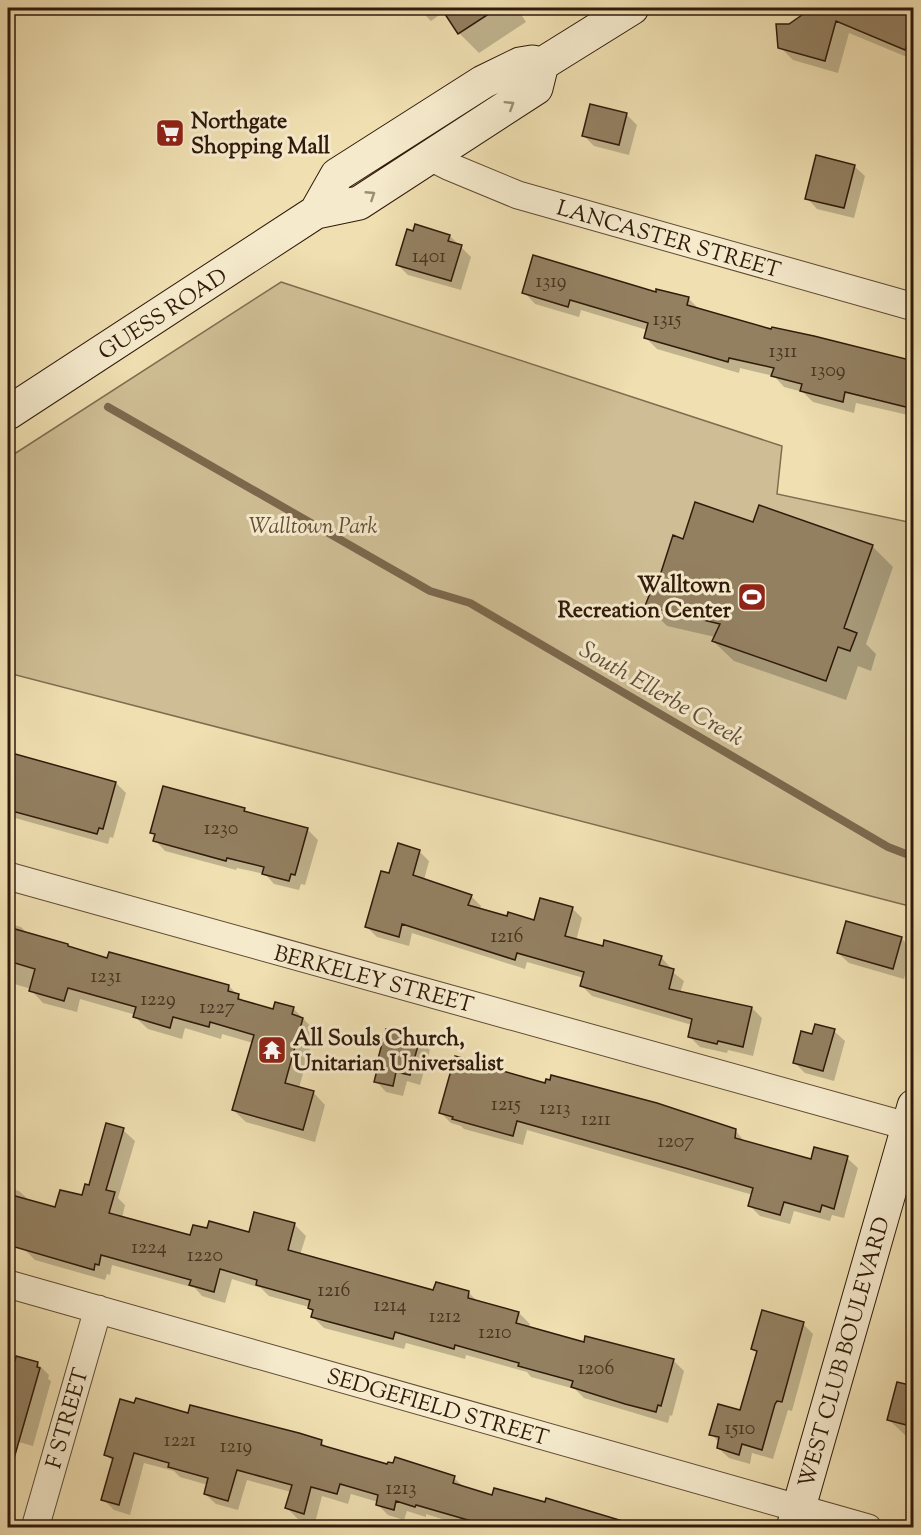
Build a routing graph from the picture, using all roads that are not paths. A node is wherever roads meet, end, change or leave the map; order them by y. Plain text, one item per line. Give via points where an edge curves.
1 (633, 8) edge
2 (542, 64) junction
3 (430, 157) junction
4 (316, 212) junction
5 (914, 307) edge
6 (8, 413) edge
7 (8, 876) edge
8 (912, 1121) edge
9 (8, 1284) edge
10 (98, 1309) junction
11 (796, 1517) edge
12 (35, 1527) edge
13 (868, 1527) edge

1 - 2 main road, GUESS ROAD
3 -> 2 main road, GUESS ROAD via 536,88
2 - 4 main road, GUESS ROAD via 520,64 483,82 337,175
4 -> 3 main road, GUESS ROAD via 359,203
3 - 5 street, LANCASTER STREET via 518,195
4 - 6 main road, GUESS ROAD
7 - 8 street, BERKELEY STREET
8 - 11 main road, WEST CLUB BOULEVARD
9 - 10 street, SEDGEFIELD STREET
10 - 11 street, SEDGEFIELD STREET
10 - 12 street, F STREET
11 - 13 street, SEDGEFIELD STREET

